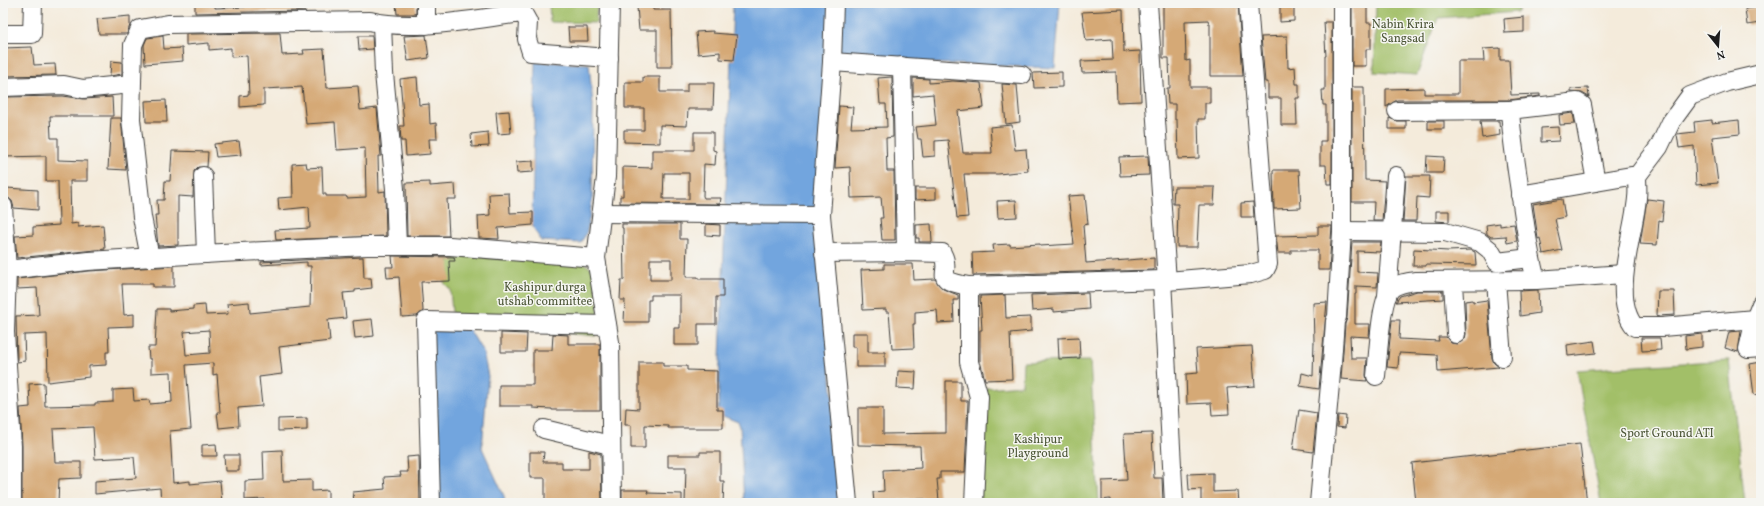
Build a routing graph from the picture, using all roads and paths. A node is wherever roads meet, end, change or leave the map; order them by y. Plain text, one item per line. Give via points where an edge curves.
1 (33, 3) edge
2 (426, 3) edge
3 (610, 3) edge
4 (834, 3) edge
5 (1148, 3) edge
6 (1248, 3) edge
7 (1342, 3) edge
8 (382, 24) junction
9 (426, 25) junction
10 (3, 34) edge
11 (609, 58) junction
12 (832, 62) junction
13 (902, 66) junction
14 (1761, 74) edge
15 (1022, 75) dead end
16 (131, 84) junction
17 (3, 87) edge
18 (1510, 110) junction
19 (1397, 111) dead end
20 (203, 176) dead end
21 (1396, 176) dead end
22 (1638, 176) junction
23 (1596, 182) junction
24 (1520, 195) junction
25 (3, 206) edge
26 (602, 213) junction
27 (821, 215) junction
28 (1342, 231) junction
29 (1392, 231) junction
30 (397, 246) junction
31 (906, 252) junction
32 (824, 253) junction
33 (206, 254) junction
34 (150, 258) junction
35 (596, 258) junction
36 (1530, 258) junction
37 (5, 270) edge
38 (1624, 274) junction
39 (1165, 280) junction
40 (1536, 280) junction
41 (1496, 281) junction
42 (1453, 282) junction
43 (969, 286) junction
44 (1387, 296) junction
45 (1758, 311) edge
46 (607, 325) junction
47 (1456, 334) dead end
48 (1761, 348) edge
49 (1502, 357) dead end
50 (1376, 376) dead end
51 (544, 429) dead end
52 (610, 445) junction
53 (12, 503) edge
54 (431, 503) edge
55 (612, 503) edge
56 (848, 503) edge
57 (974, 503) edge
58 (1174, 503) edge
59 (1319, 503) edge

1 - 10 street via 32,34
2 - 9 street
3 - 11 street
4 - 12 street
5 - 39 street
6 - 39 street via 1268,264 1265,270 1251,274
7 - 28 street
8 - 9 street
8 - 16 street via 370,21 168,24 140,29 133,45
8 - 30 street
9 - 11 street via 523,13 528,22 531,52
11 - 26 street via 606,177
12 - 13 street
12 - 27 street
13 - 15 street
13 - 31 street
14 - 22 street via 1727,82 1690,96 1671,122 1659,148
16 - 17 street via 83,89 64,85
16 - 34 street via 131,120 142,217
18 - 19 street
18 - 23 street via 1577,102 1582,105
18 - 24 street
20 - 33 street
21 - 29 street
22 - 23 street
22 - 38 street via 1637,198
23 - 24 street
24 - 36 street
25 - 37 street
26 - 27 street
26 - 35 street
27 - 32 street
28 - 29 street
28 - 59 street via 1337,317 1334,321
29 - 36 street via 1445,232 1480,242 1490,250 1497,262
29 - 44 street
30 - 33 street
30 - 35 street via 450,246
31 - 32 street
31 - 43 street via 942,253 945,258 946,279 952,283
32 - 56 street
33 - 34 street
34 - 37 street via 88,261
35 - 46 street
36 - 40 street
37 - 53 street
38 - 40 street
38 - 45 street via 1626,307 1629,320 1635,328 1662,327
39 - 43 street
39 - 58 street
40 - 41 street
41 - 42 street
41 - 49 street
42 - 44 street via 1401,283 1392,288
42 - 47 street
43 - 57 street via 969,362 980,397
44 - 50 street via 1382,314
45 - 48 street via 1748,349
46 - 52 street via 610,342
46 - 54 street via 426,321
51 - 52 street
52 - 55 street

